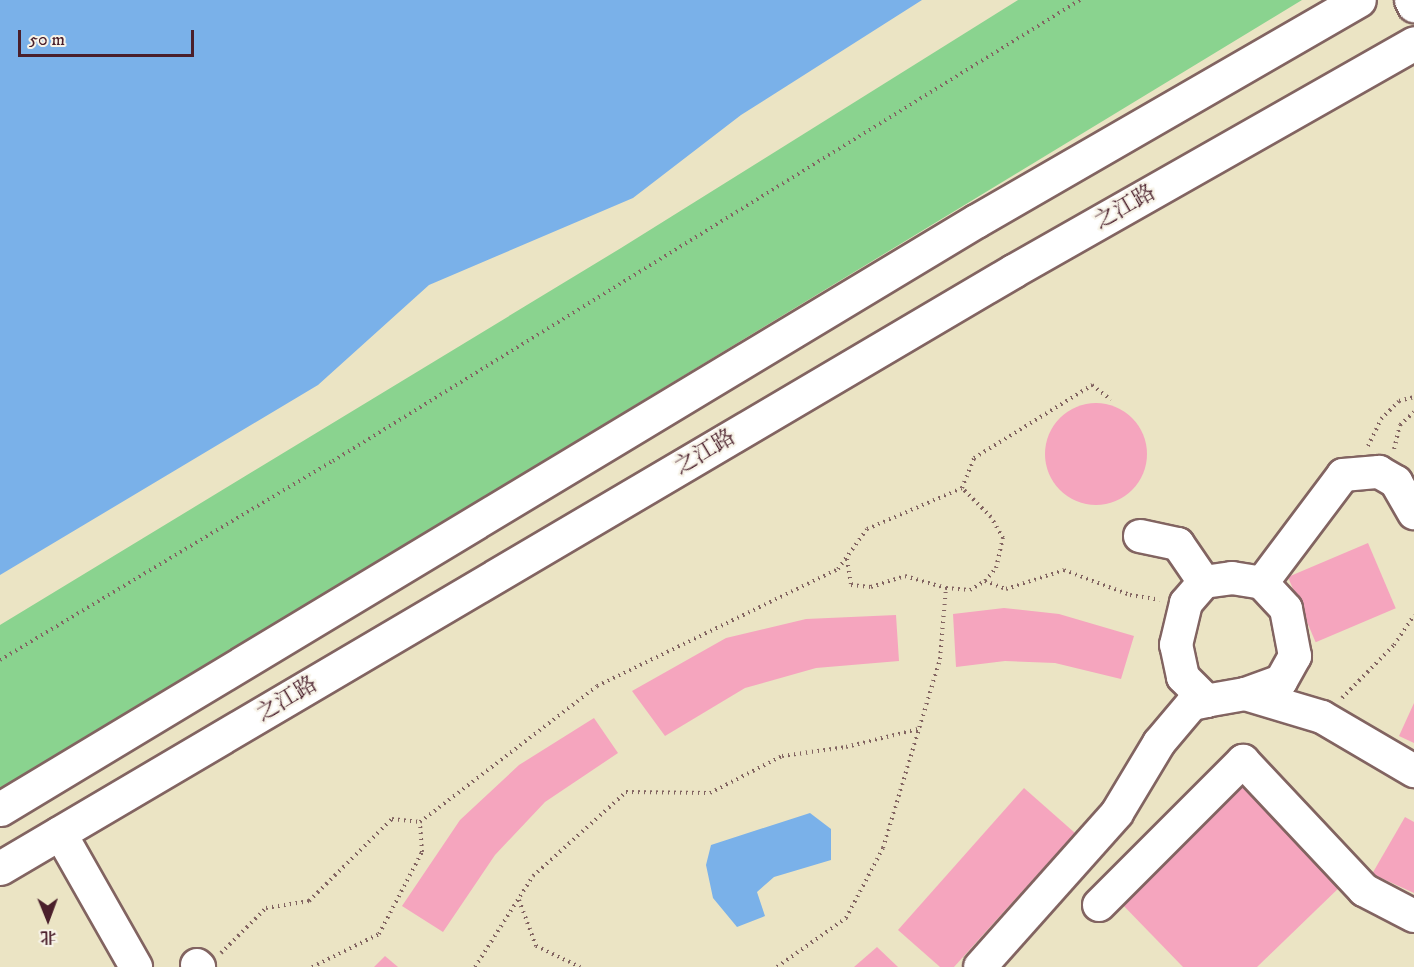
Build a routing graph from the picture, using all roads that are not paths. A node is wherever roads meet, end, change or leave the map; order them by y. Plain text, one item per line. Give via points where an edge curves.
1 (1359, 0) edge
2 (1411, 0) edge
3 (1414, 6) edge
4 (1414, 43) edge
5 (1414, 513) edge
6 (1140, 536) dead end
7 (1263, 583) junction
8 (1195, 593) junction
9 (1245, 694) junction
10 (1207, 701) junction
11 (1414, 771) edge
12 (0, 809) edge
13 (60, 832) junction
14 (0, 868) edge
15 (1099, 905) dead end
16 (1414, 916) edge
17 (136, 967) edge
18 (980, 967) edge

1 - 12 main road via 976,221
2 - 3 street
4 - 13 main road, 之江路 via 1013,271
5 - 7 street via 1396,482 1379,472 1343,475
6 - 8 street via 1178,544
7 - 8 street via 1232,578
7 - 9 street via 1287,609 1295,656 1281,681
8 - 10 street via 1176,645 1183,677
9 - 10 street
9 - 11 street via 1322,717
10 - 18 street via 1192,704 1185,712 1159,743 1117,813
13 - 14 main road, 之江路
13 - 17 street
15 - 16 street via 1243,762 1364,890

